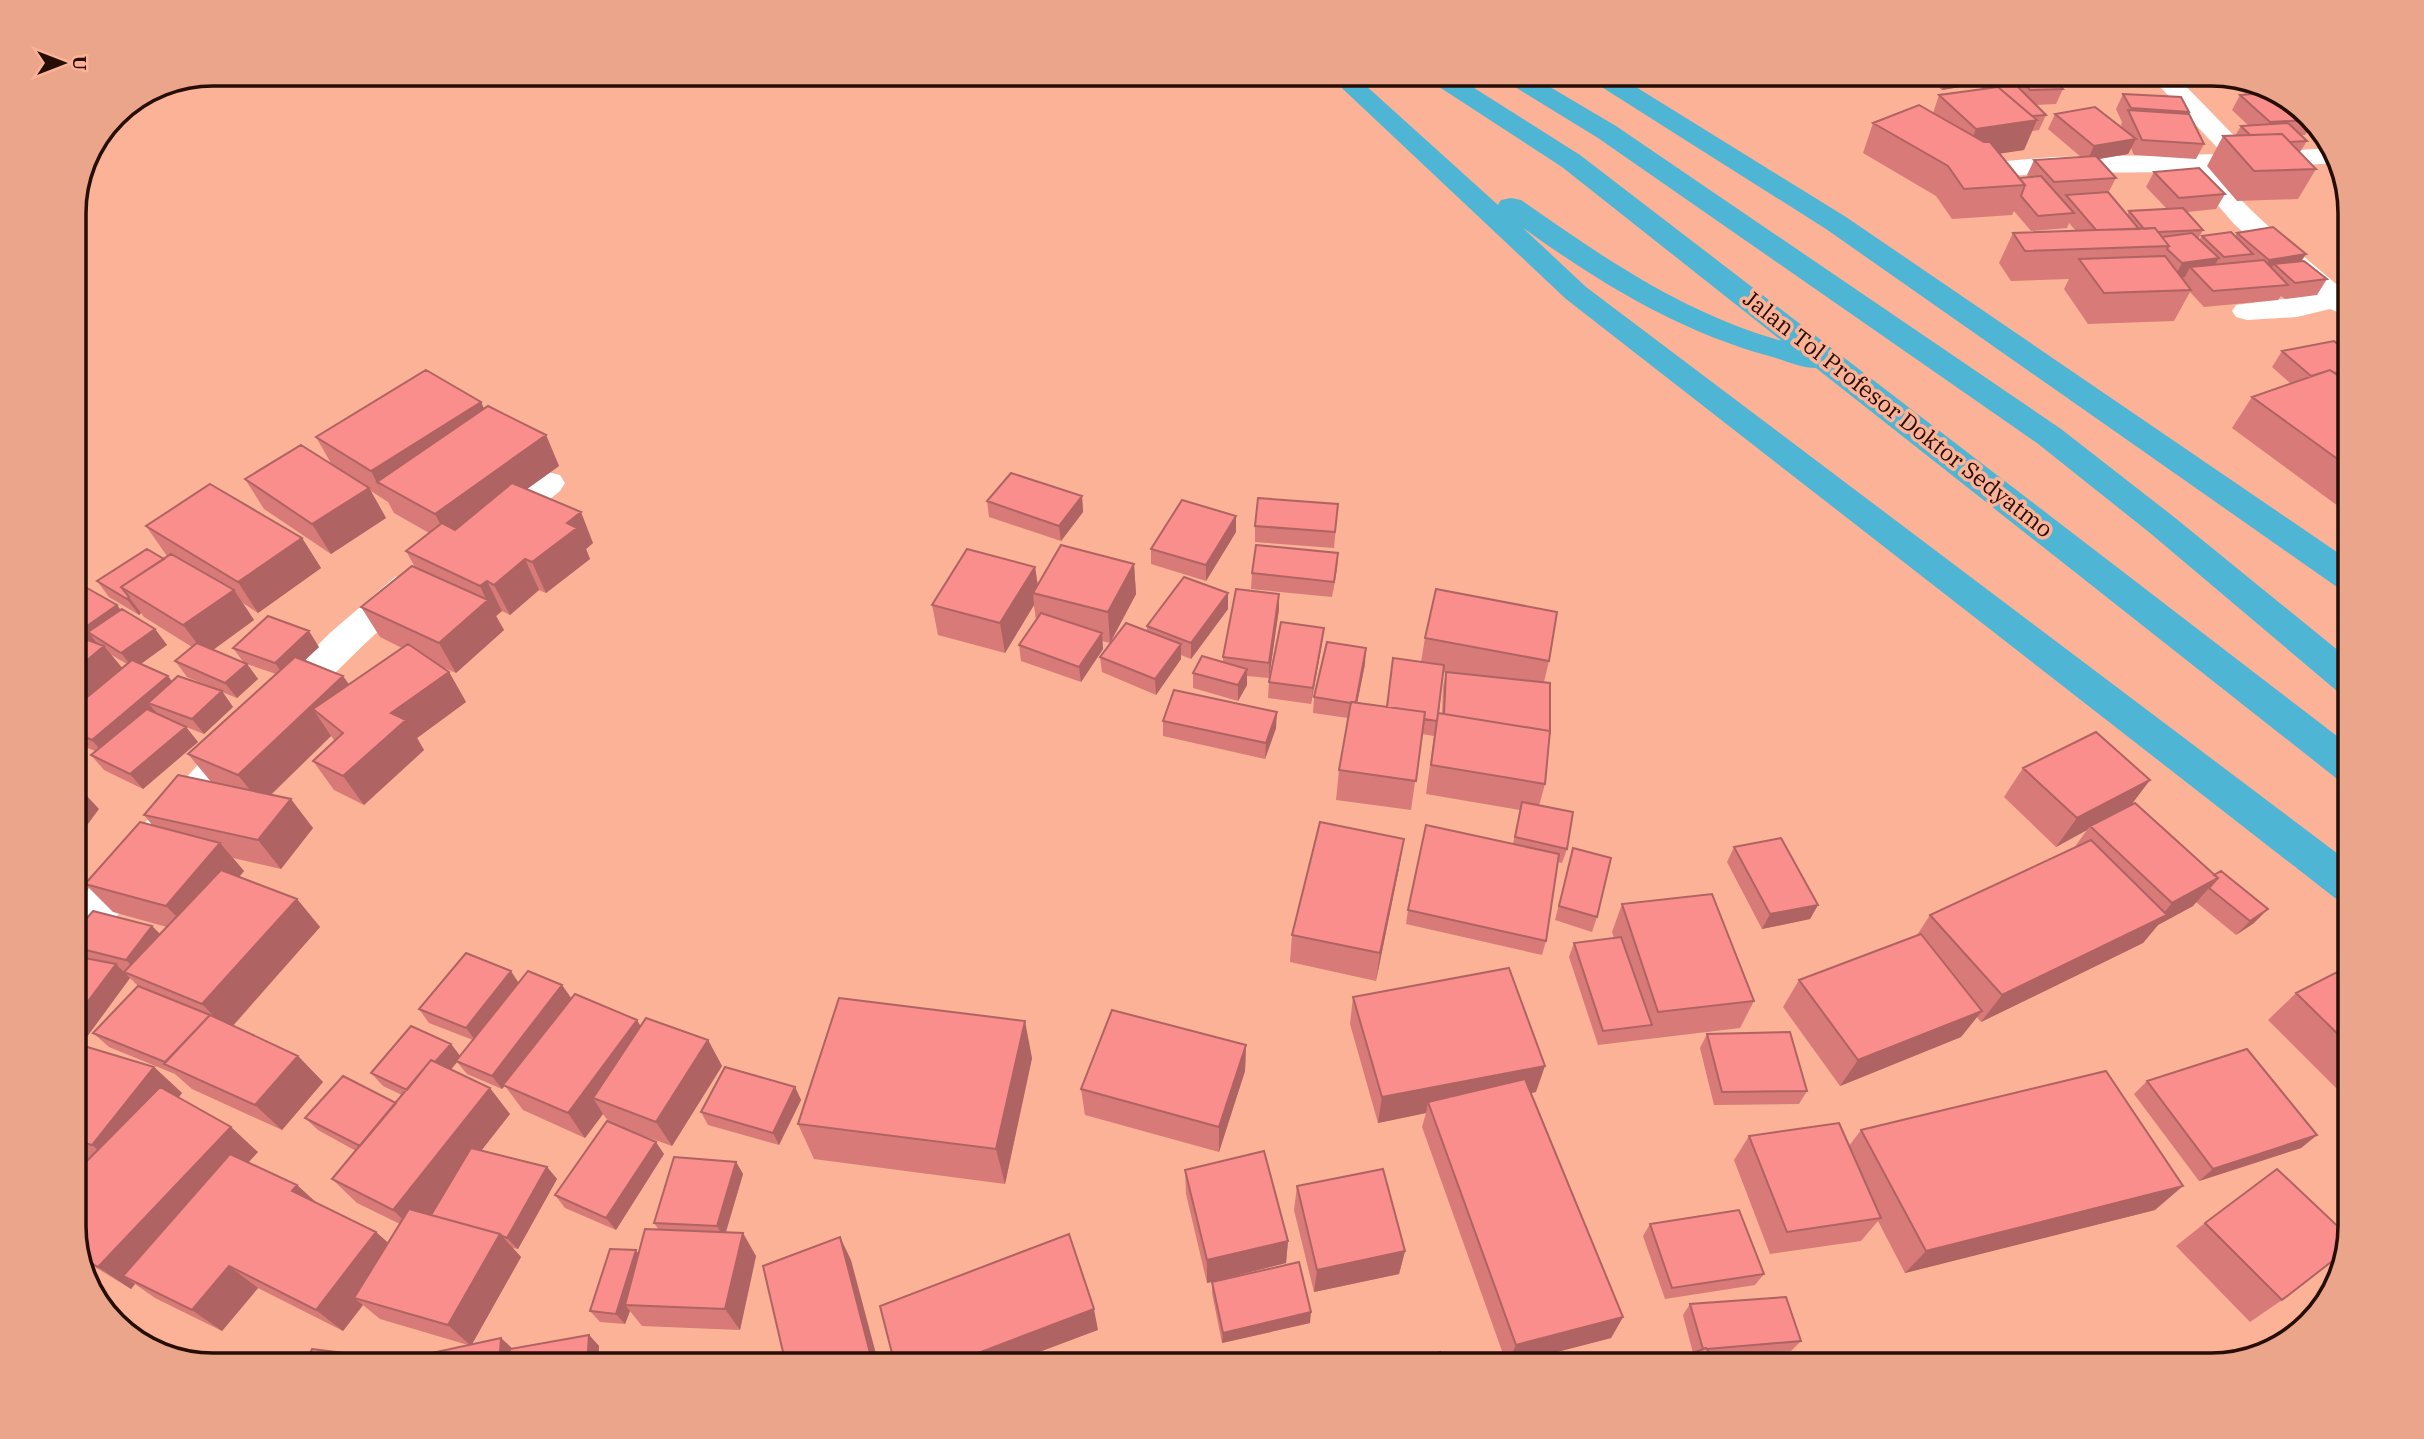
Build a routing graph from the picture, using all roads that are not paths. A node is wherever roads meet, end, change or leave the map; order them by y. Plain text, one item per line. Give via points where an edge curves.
1 (1353, 86) edge
2 (1455, 86) edge
3 (1531, 86) edge
4 (1617, 86) edge
5 (2172, 86) edge
6 (1382, 111) junction
7 (2325, 156) edge
8 (2244, 161) junction
9 (2197, 164) junction
10 (1995, 169) edge
11 (2338, 294) edge
12 (2338, 301) edge
13 (2247, 311) dead end
14 (1833, 365) junction
15 (548, 483) dead end
16 (471, 541) edge
17 (438, 564) edge
18 (2338, 570) edge
19 (2338, 671) edge
20 (2338, 758) edge
21 (2338, 877) edge
22 (86, 923) edge

1 - 6 highway
2 - 14 highway, Jalan Tol Profesor Doktor Sedyatmo via 1571,161
3 - 19 highway via 1607,132 2049,436
4 - 18 highway via 1836,223
5 - 8 street
6 - 14 highway via 1586,258 1652,297 1732,335
6 - 21 highway via 1576,293
7 - 8 street
8 - 9 street
9 - 10 street
9 - 11 street via 2238,213
12 - 13 street
14 - 20 highway, Jalan Tol Profesor Doktor Sedyatmo
15 - 16 street
17 - 22 street via 374,611 205,779

